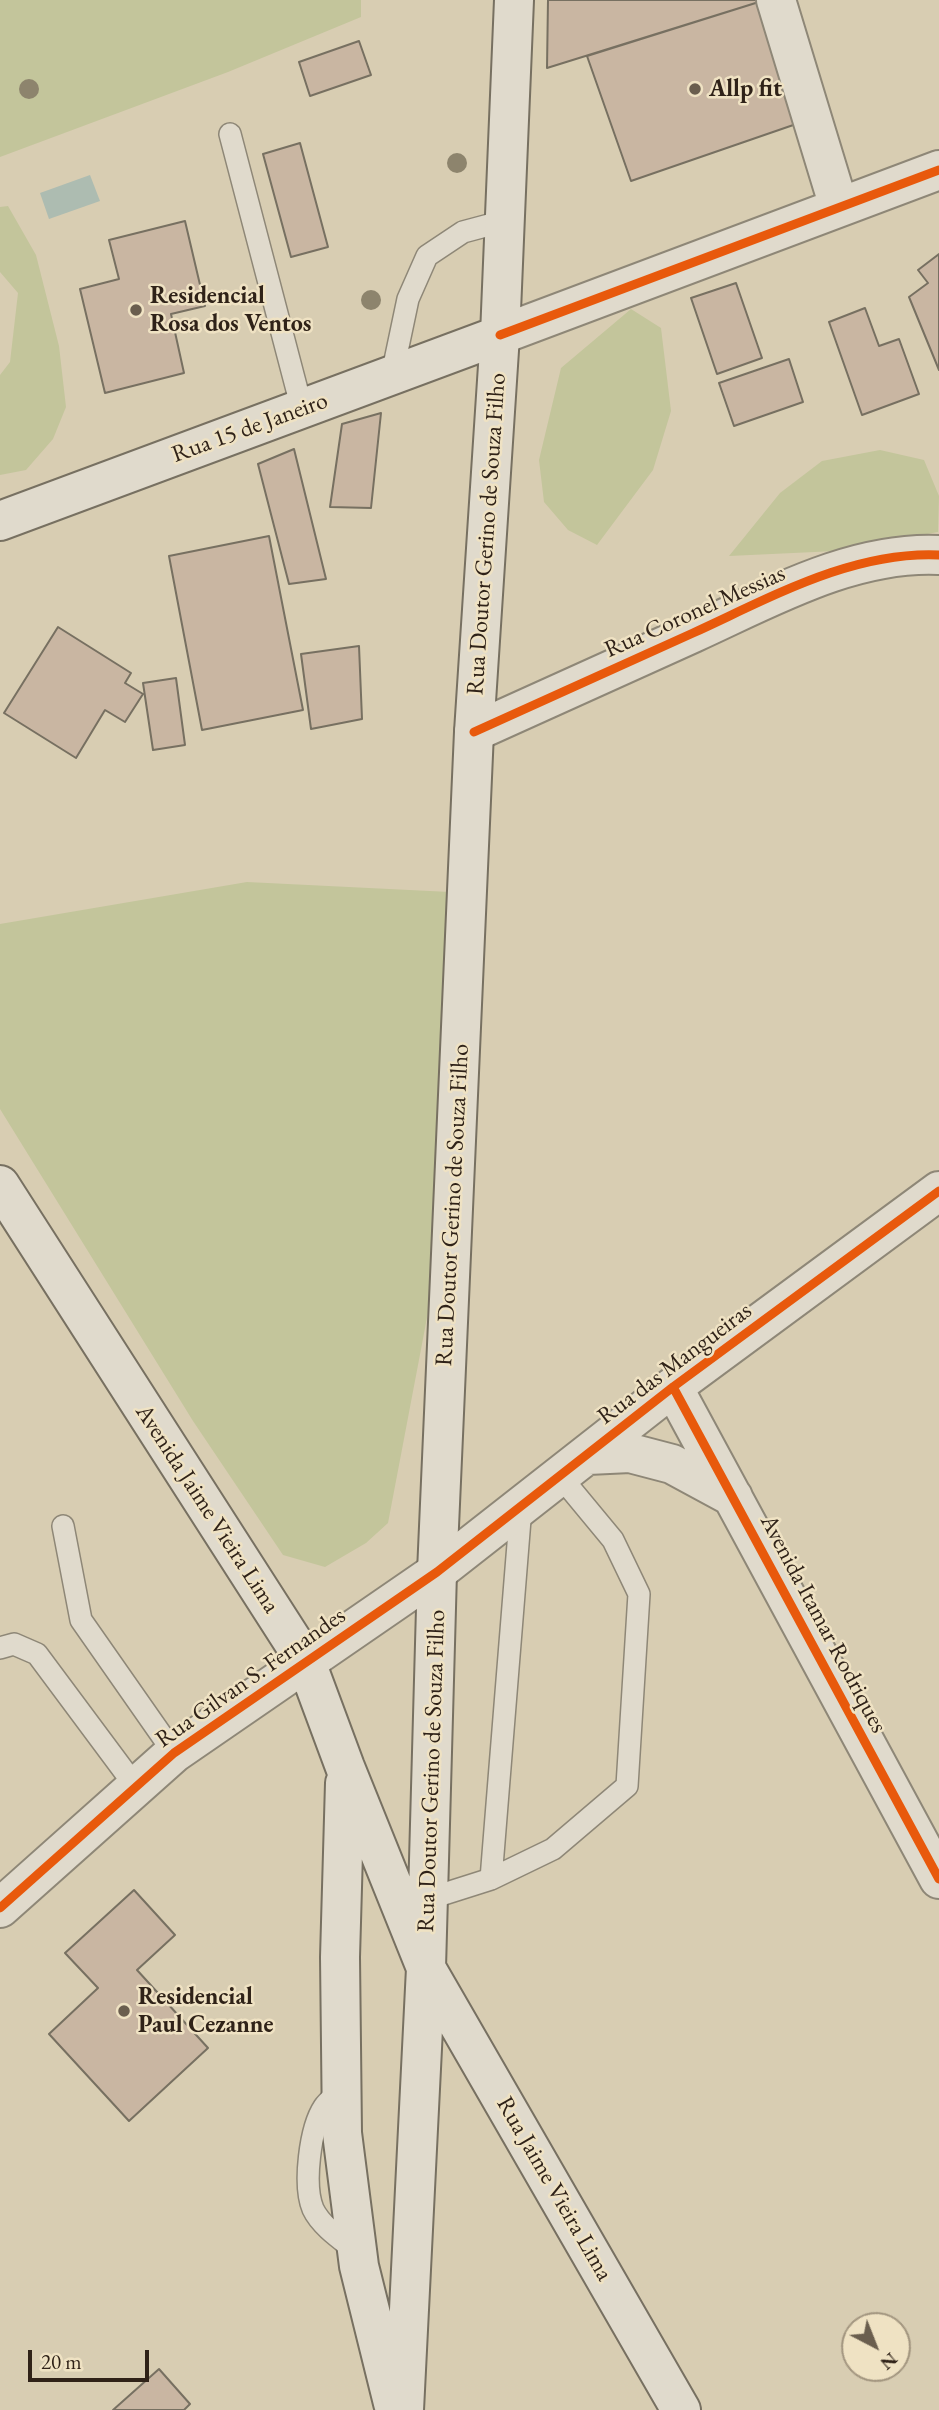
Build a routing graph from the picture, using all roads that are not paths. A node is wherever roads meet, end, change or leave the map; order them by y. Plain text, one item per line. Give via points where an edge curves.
1 (514, 0) edge
2 (776, 0) edge
3 (230, 134) dead end
4 (939, 170) edge
5 (839, 207) junction
6 (505, 221) junction
7 (500, 335) junction
8 (392, 375) junction
9 (302, 409) junction
10 (0, 521) edge
11 (939, 555) edge
12 (474, 732) junction
13 (0, 1185) edge
14 (939, 1191) edge
15 (673, 1387) junction
16 (574, 1465) junction
17 (733, 1497) junction
18 (521, 1507) junction
19 (63, 1526) dead end
20 (437, 1572) junction
21 (0, 1648) edge
22 (306, 1662) junction
23 (174, 1753) junction
24 (345, 1766) junction
25 (136, 1787) junction
26 (939, 1879) edge
27 (491, 1880) junction
28 (428, 1899) junction
29 (0, 1908) edge
30 (426, 1968) junction
31 (395, 2410) edge
32 (404, 2410) edge
33 (681, 2410) edge

1 - 6 main road, Rua Doutor Gerino de Souza Filho
2 - 5 main road
3 - 9 lane
4 - 5 main road
5 - 7 main road
6 - 7 main road, Rua Doutor Gerino de Souza Filho
6 - 8 lane via 463,232 427,256 408,299
7 - 8 main road, Rua 15 de Janeiro
7 - 12 main road, Rua Doutor Gerino de Souza Filho
8 - 9 main road, Rua 15 de Janeiro
9 - 10 main road, Rua 15 de Janeiro
11 - 12 main road, Rua Coronel Messias via 916,554 860,564 791,589
12 - 20 main road, Rua Doutor Gerino de Souza Filho
13 - 22 main road, Avenida Jaime Vieira Lima
14 - 15 main road, Rua das Mangueiras
15 - 16 main road, Rua das Mangueiras
15 - 17 main road, Avenida Itamar Rodriques
16 - 17 main road via 630,1453 672,1464
16 - 18 main road, Rua das Mangueiras
16 - 27 lane via 639,1594 627,1786 553,1849
17 - 26 main road, Avenida Itamar Rodriques
18 - 20 main road, Rua das Mangueiras
18 - 27 lane
19 - 23 lane via 81,1620
20 - 22 main road, Rua Gilvan S. Fernandes
20 - 28 main road, Rua Doutor Gerino de Souza Filho
21 - 25 lane via 13,1644 37,1654
22 - 23 main road, Rua Gilvan S. Fernandes
22 - 24 main road, Avenida Jaime Vieira Lima
23 - 25 main road, Rua Gilvan S. Fernandes
24 - 30 main road, Avenida Jaime Vieira Lima
24 - 31 main road via 342,2133 357,2252
25 - 29 main road, Rua Gilvan S. Fernandes
27 - 28 lane
28 - 30 main road, Rua Doutor Gerino de Souza Filho
30 - 32 main road, Rua Doutor Gerino de Souza Filho
30 - 33 main road, Rua Jaime Vieira Lima

